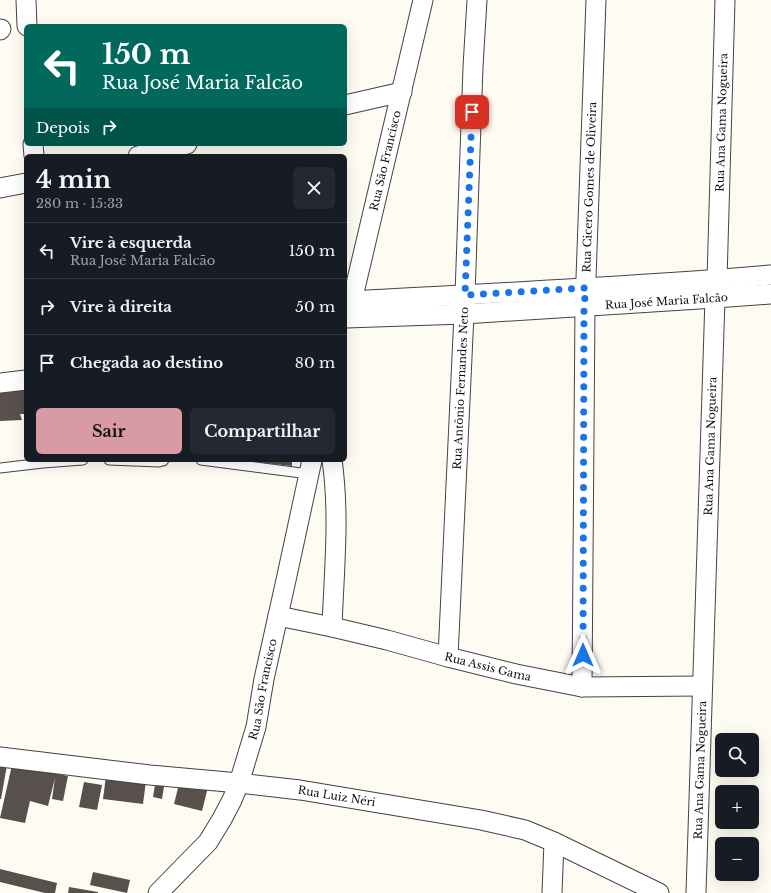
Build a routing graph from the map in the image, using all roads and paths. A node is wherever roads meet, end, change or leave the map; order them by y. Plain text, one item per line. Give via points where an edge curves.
1 (26, 0) edge
2 (423, 0) edge
3 (477, 0) edge
4 (596, 0) edge
5 (724, 0) edge
6 (27, 24) edge
7 (402, 92) junction
8 (347, 105) edge
9 (179, 146) edge
10 (146, 154) edge
11 (24, 183) edge
12 (0, 188) edge
13 (771, 275) edge
14 (717, 280) junction
15 (771, 294) edge
16 (465, 295) junction
17 (585, 297) junction
18 (715, 298) junction
19 (348, 313) edge
20 (464, 314) junction
21 (24, 380) edge
22 (0, 383) edge
23 (56, 462) edge
24 (232, 462) edge
25 (332, 462) edge
26 (310, 467) edge
27 (0, 468) edge
28 (278, 616) junction
29 (332, 626) junction
30 (448, 657) junction
31 (702, 686) junction
32 (582, 687) junction
33 (0, 757) edge
34 (239, 783) junction
35 (554, 842) junction
36 (158, 893) edge
37 (552, 893) edge
38 (659, 893) edge
39 (696, 893) edge

1 - 6 street
2 - 7 street, Rua São Francisco
3 - 16 street, Rua Antônio Fernandes Neto
4 - 17 street, Rua Cicero Gomes de Oliveira
5 - 14 street, Rua Ana Gama Nogueira
7 - 8 street
7 - 19 street, Rua São Francisco
9 - 10 street
11 - 12 street
13 - 14 street, Rua José Maria Falcão
14 - 17 street, Rua José Maria Falcão
14 - 18 street, Rua Ana Gama Nogueira
15 - 18 street, Rua José Maria Falcão
16 - 17 street, Rua José Maria Falcão
16 - 19 street, Rua José Maria Falcão
16 - 20 street, Rua Antônio Fernandes Neto
17 - 18 street, Rua José Maria Falcão
17 - 20 street, Rua José Maria Falcão
17 - 32 street, Rua Cicero Gomes de Oliveira
18 - 31 street, Rua Ana Gama Nogueira
19 - 20 street, Rua José Maria Falcão
20 - 30 street, Rua Antônio Fernandes Neto
21 - 22 street
23 - 27 lane
24 - 26 lane
25 - 29 street via 336,529
26 - 28 street, Rua São Francisco
28 - 29 street, Rua Assis Gama
28 - 34 street, Rua São Francisco via 256,727
29 - 30 street, Rua Assis Gama
30 - 32 street, Rua Assis Gama
31 - 32 street, Rua Assis Gama
31 - 39 street, Rua Ana Gama Nogueira
33 - 34 street, Rua Luiz Néri
34 - 35 street, Rua Luiz Néri via 300,790 481,820 525,830
34 - 36 street, Rua São Francisco via 208,842
35 - 37 street
35 - 38 street, Rua Luiz Néri

